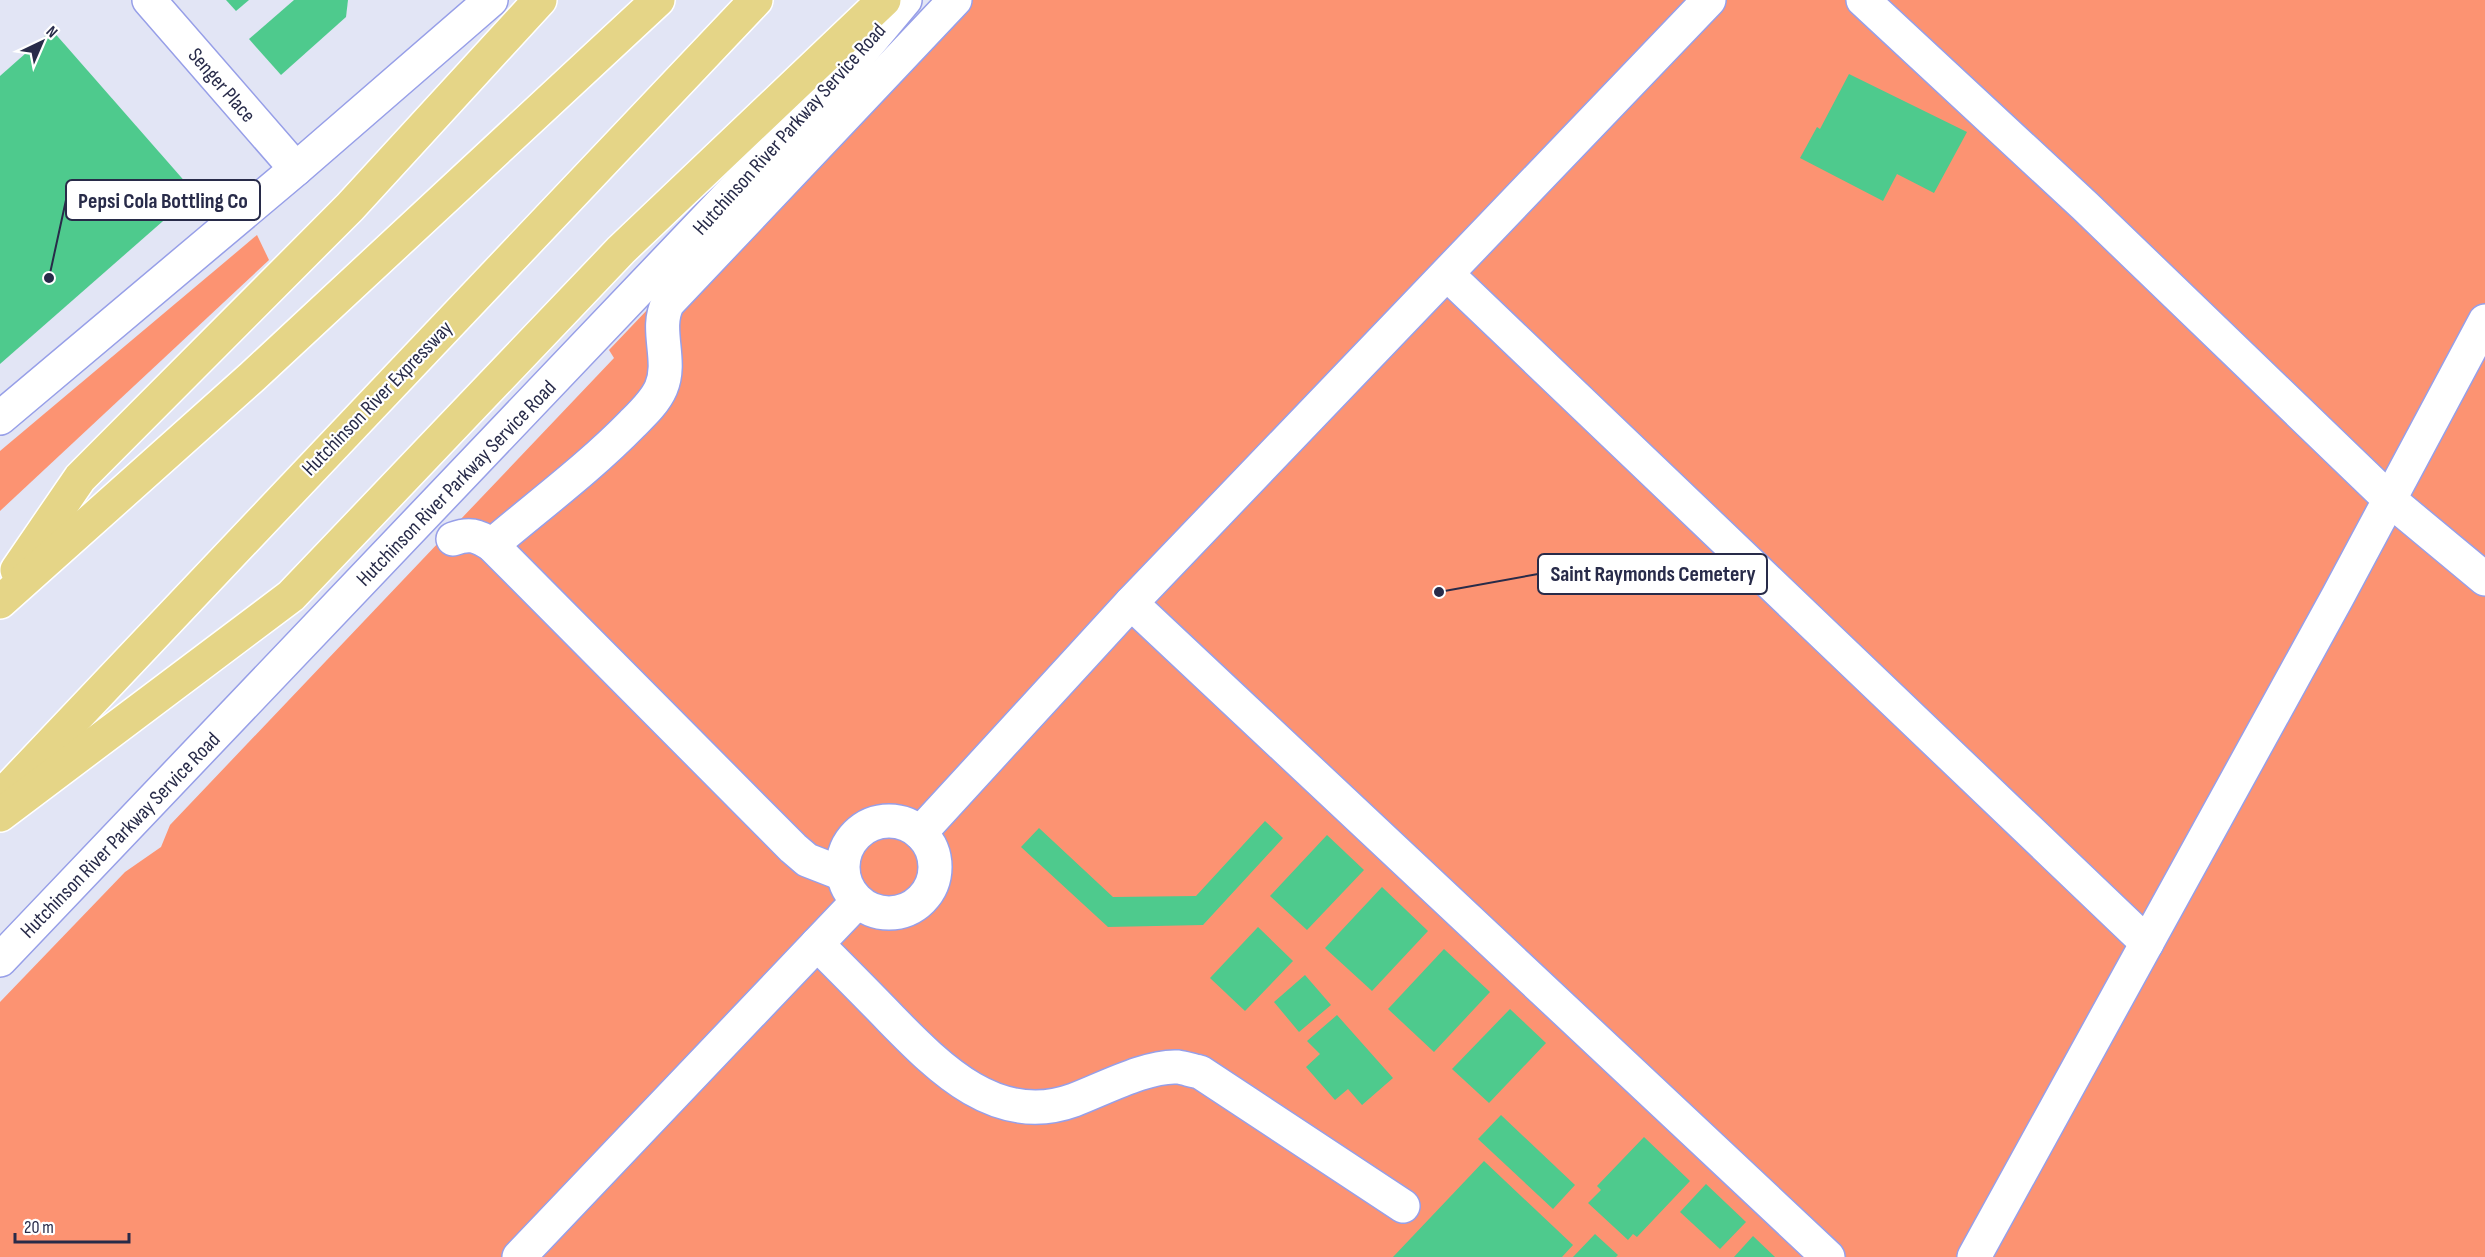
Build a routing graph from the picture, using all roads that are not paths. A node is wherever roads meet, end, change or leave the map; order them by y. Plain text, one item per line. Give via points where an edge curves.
1 (149, 0) edge
2 (491, 0) edge
3 (540, 0) edge
4 (658, 0) edge
5 (756, 0) edge
6 (884, 0) edge
7 (905, 0) edge
8 (955, 0) edge
9 (1709, 0) edge
10 (1863, 0) edge
11 (296, 169) junction
12 (1447, 274) junction
13 (2485, 321) edge
14 (0, 418) edge
15 (2390, 500) junction
16 (453, 539) dead end
17 (492, 545) junction
18 (2485, 579) edge
19 (0, 594) edge
20 (0, 602) edge
21 (1131, 603) junction
22 (0, 798) edge
23 (0, 815) edge
24 (920, 832) junction
25 (850, 888) junction
26 (2147, 943) junction
27 (818, 944) junction
28 (0, 960) edge
29 (1403, 1206) dead end
30 (519, 1257) edge
31 (1828, 1257) edge
32 (1974, 1257) edge

1 - 11 street, Senger Place
2 - 11 street
3 - 19 highway via 350,207 80,478
4 - 20 highway via 285,348
5 - 22 highway, Hutchinson River Expressway
6 - 23 highway via 621,250 291,596
7 - 28 street, Hutchinson River Parkway Service Road via 833,86
8 - 17 street via 668,303 662,320 665,378 660,392 644,411 617,439
9 - 12 street
10 - 15 street via 2085,206
11 - 14 street
12 - 21 street
12 - 26 street
13 - 15 street
15 - 18 street
15 - 26 street
16 - 17 street via 477,535
17 - 25 street via 793,848
21 - 24 street
21 - 31 street
24 - 25 street via 890,820 860,831 843,858
24 - 25 street via 935,857 936,872 924,899 899,913 870,910
25 - 27 street
26 - 32 street
27 - 29 street via 935,1064 966,1087 997,1101 1031,1108 1062,1105 1159,1068 1200,1072
27 - 30 street

